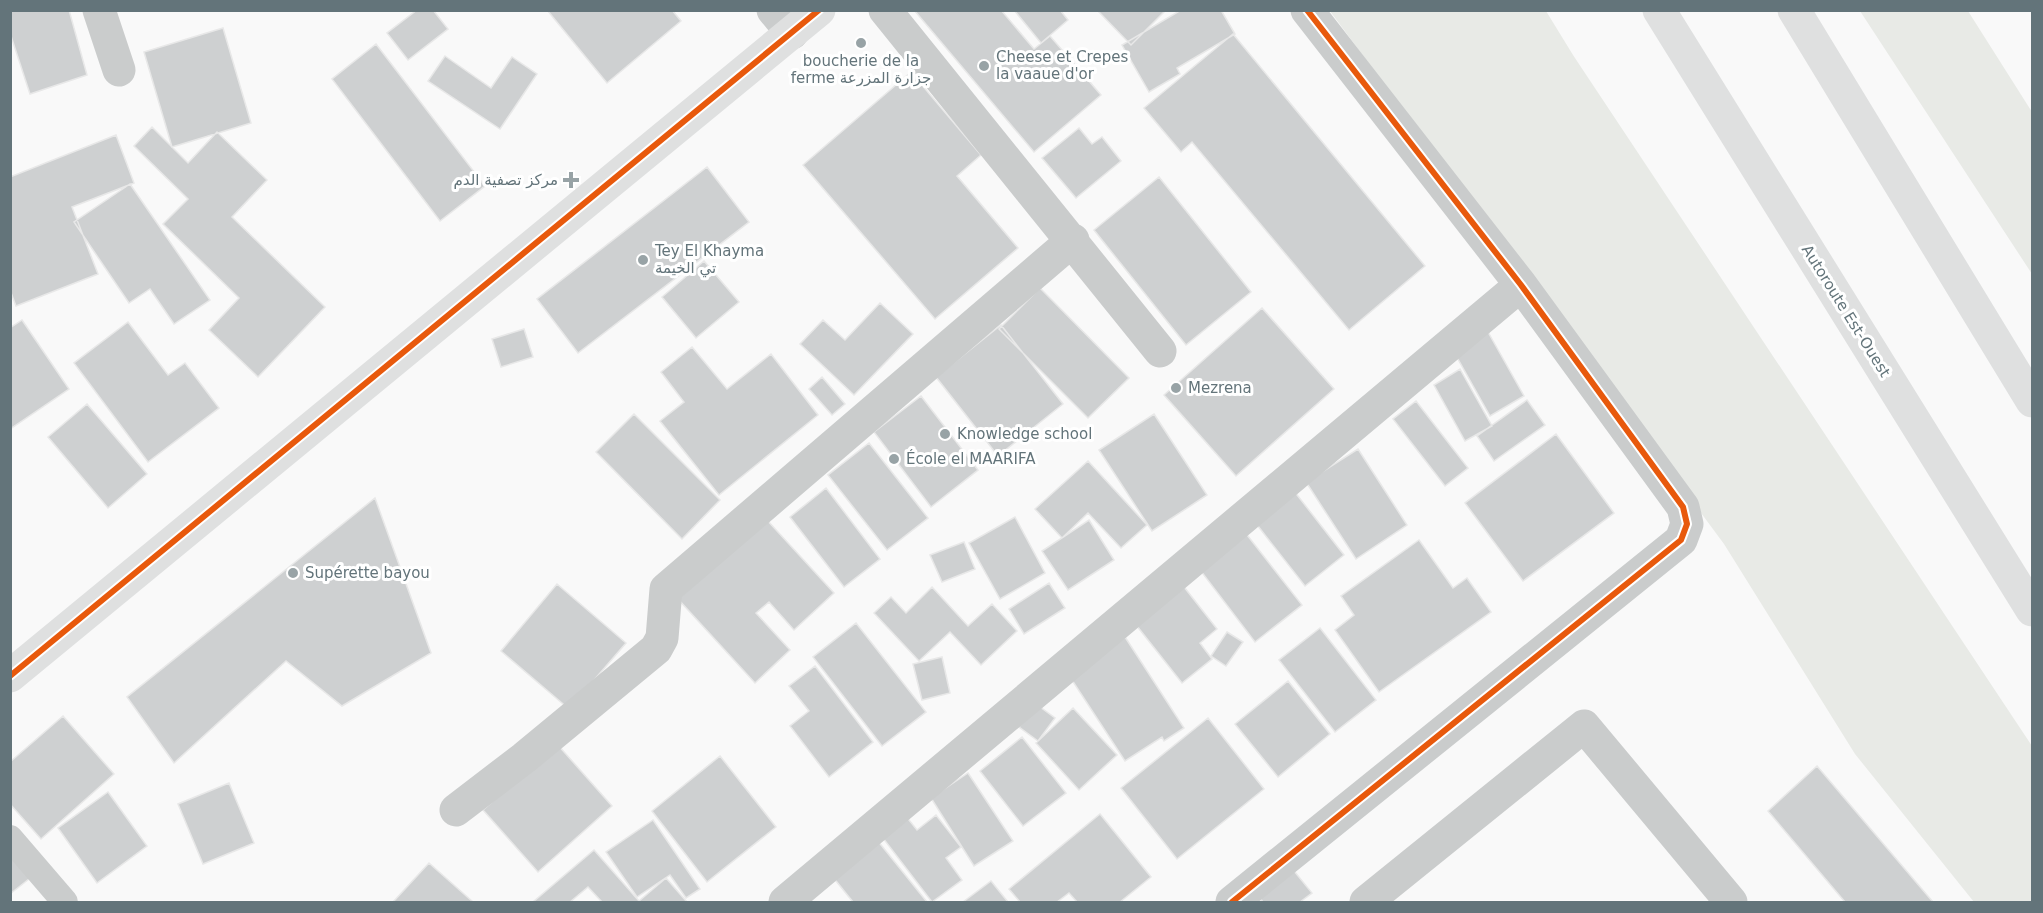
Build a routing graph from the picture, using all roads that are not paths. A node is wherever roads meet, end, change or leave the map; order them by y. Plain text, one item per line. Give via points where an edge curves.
1 (99, 10) edge
2 (819, 10) edge
3 (885, 10) edge
4 (1307, 10) edge
5 (1659, 10) edge
6 (1794, 10) edge
7 (783, 22) edge
8 (119, 70) dead end
9 (1073, 240) junction
10 (1521, 285) junction
11 (1160, 351) dead end
12 (2032, 401) edge
13 (2032, 610) edge
14 (10, 676) edge
15 (456, 810) dead end
16 (10, 838) edge
17 (65, 903) edge
18 (785, 903) edge
19 (1232, 903) edge
20 (1366, 903) edge
21 (1731, 903) edge

1 - 8 street
2 - 7 main road
3 - 9 street
4 - 10 street
5 - 13 main road, Autoroute Est-Ouest
6 - 12 main road
7 - 14 main road
9 - 11 street
9 - 15 street via 666,589 662,638 656,649
10 - 18 street
10 - 19 street via 1683,507 1687,524 1681,540
16 - 17 lane
20 - 21 street via 1584,726

